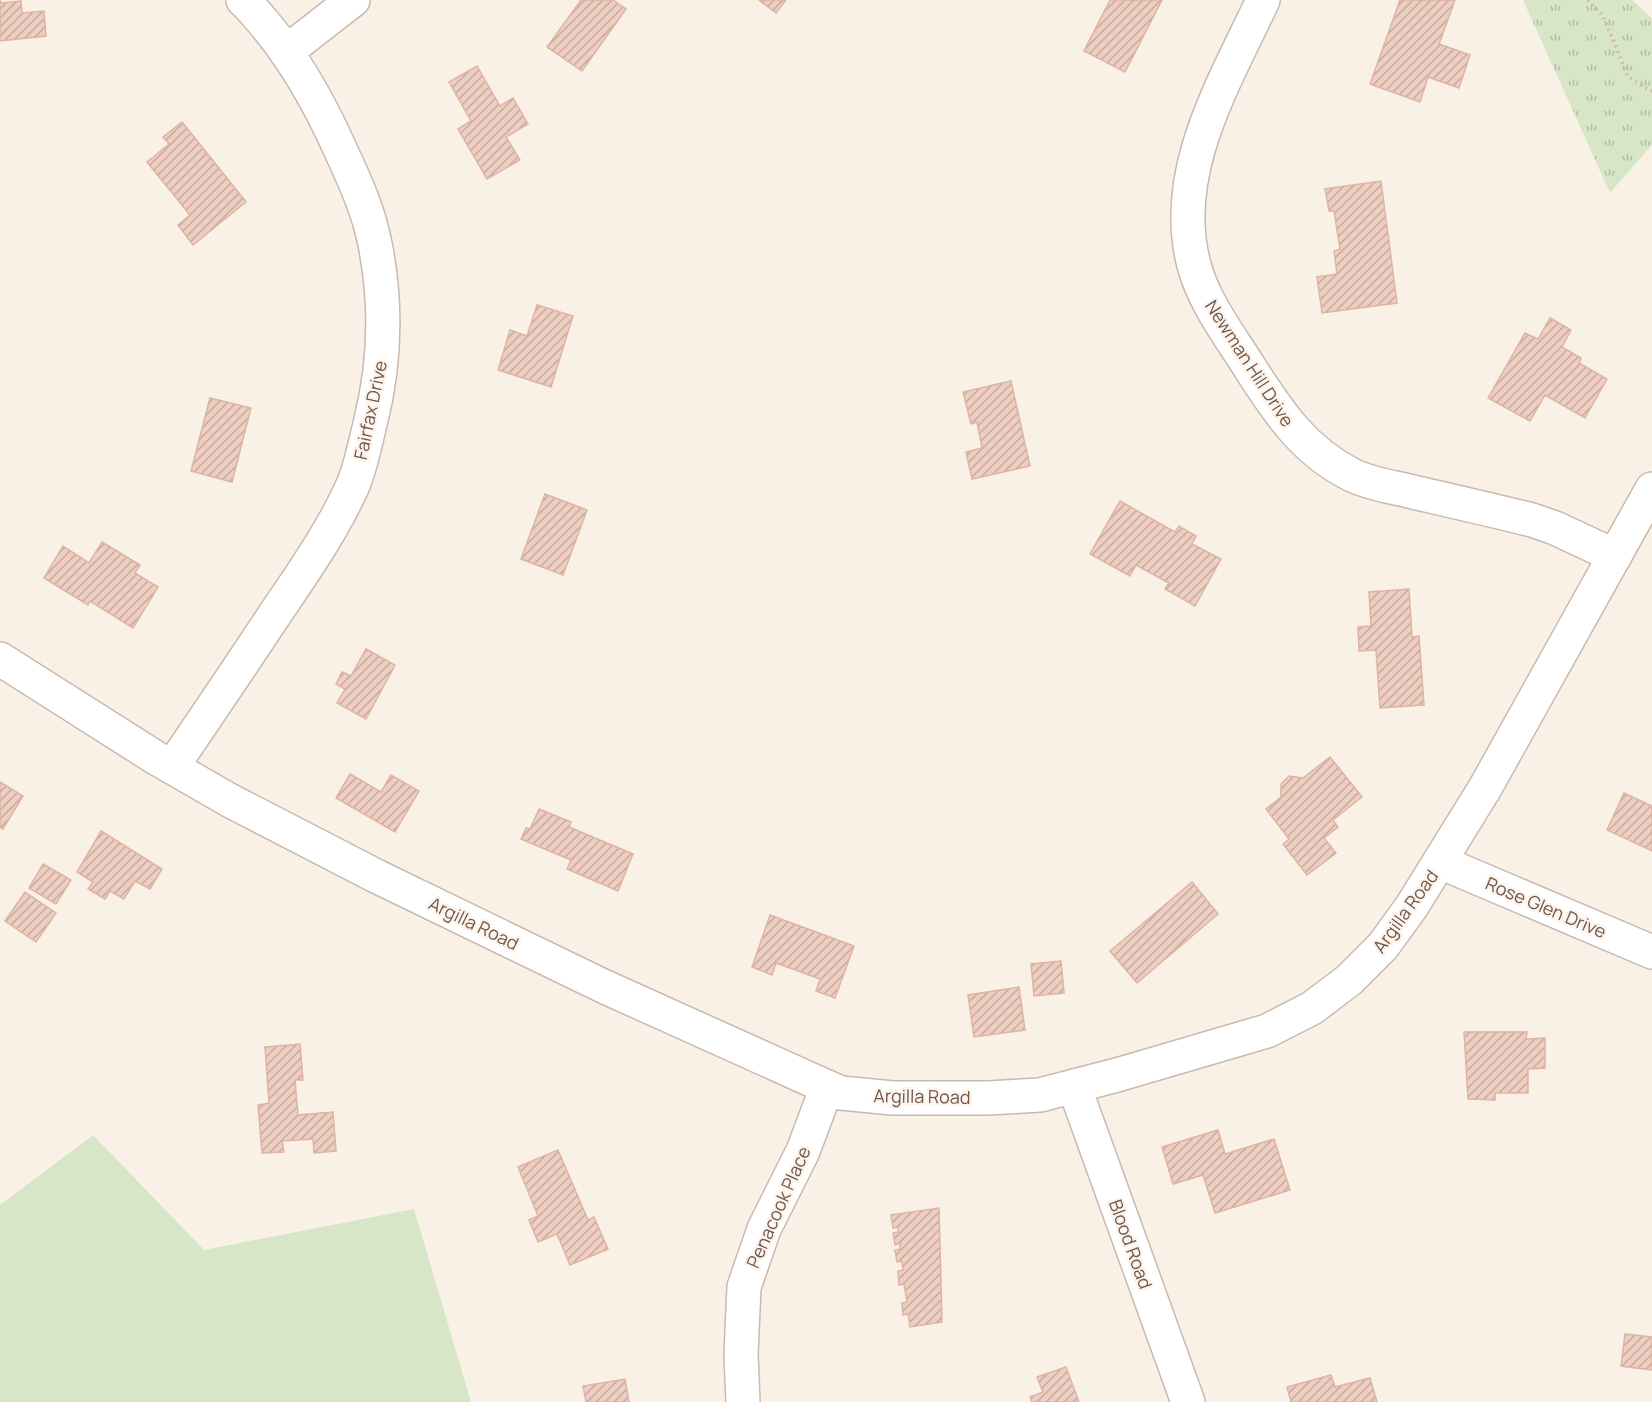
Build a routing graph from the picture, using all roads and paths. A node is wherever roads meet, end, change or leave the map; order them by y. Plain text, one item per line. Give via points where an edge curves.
1 (243, 0) edge
2 (353, 0) edge
3 (1263, 0) edge
4 (1588, 0) edge
5 (286, 52) junction
6 (1652, 91) edge
7 (1652, 489) edge
8 (1615, 556) junction
9 (0, 659) edge
10 (172, 767) junction
11 (1440, 862) junction
12 (1652, 952) edge
13 (1074, 1086) junction
14 (827, 1087) junction
15 (743, 1402) edge
16 (1188, 1402) edge

1 - 5 street, Fairfax Drive
2 - 5 street
3 - 8 street, Newman Hill Drive via 1199,145 1187,207 1194,266 1204,291 1270,400 1307,445 1354,476 1539,523
4 - 6 path via 1603,16 1628,76
5 - 10 street, Fairfax Drive via 334,134 364,206 381,282 382,362 363,451 336,521
7 - 8 street, Argilla Road
8 - 11 street, Argilla Road
9 - 10 street, Argilla Road
10 - 14 street, Argilla Road via 376,876 603,986
11 - 12 street, Rose Glen Drive
11 - 13 street, Argilla Road via 1383,946 1349,980 1312,1008 1267,1031
13 - 14 street, Argilla Road via 1040,1095 988,1098 893,1098 841,1093
13 - 16 street, Blood Road
14 - 15 street, Penacook Place via 803,1152 764,1230 744,1287

